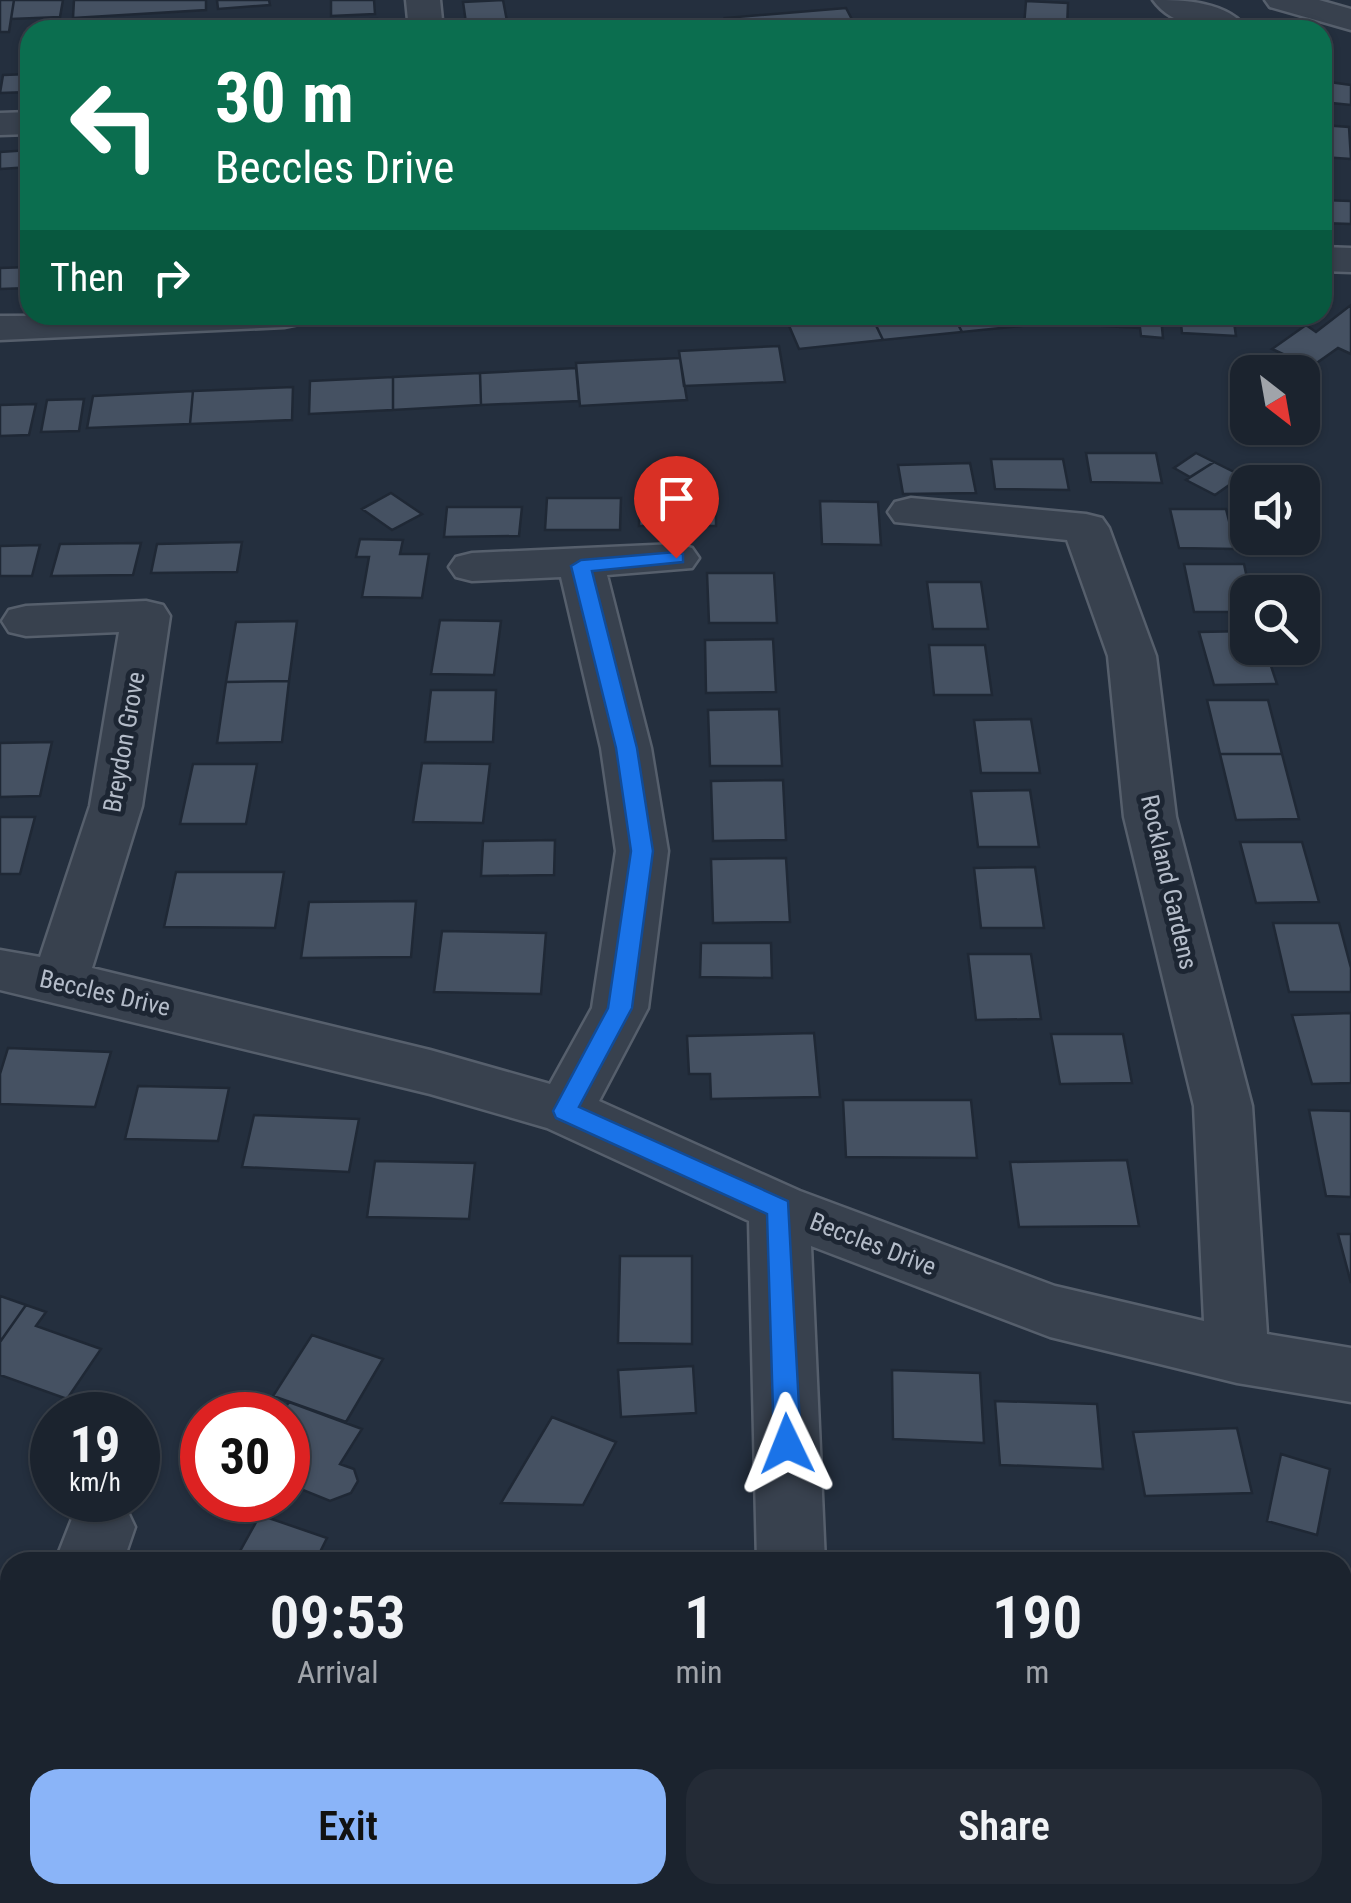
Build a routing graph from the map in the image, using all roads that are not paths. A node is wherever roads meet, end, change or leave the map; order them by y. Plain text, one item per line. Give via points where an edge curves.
1 (1170, 0) edge
2 (1282, 0) edge
3 (1211, 20) edge
4 (1351, 20) edge
5 (66, 325) edge
6 (0, 328) edge
7 (911, 512) dead end
8 (676, 558) dead end
9 (581, 566) junction
10 (472, 567) dead end
11 (26, 620) dead end
12 (0, 970) edge
13 (60, 980) junction
14 (565, 1111) junction
15 (780, 1208) junction
16 (1236, 1356) junction
17 (1351, 1375) edge
18 (791, 1552) edge

1 - 3 street
2 - 4 street
5 - 6 street
7 - 16 street, Rockland Gardens via 1086,528 1100,564 1132,656 1150,816 1223,1106
8 - 9 street
9 - 10 street
9 - 14 street via 626,748 642,851 620,1008
11 - 13 street, Breydon Grove via 146,616 116,806
12 - 13 street, Beccles Drive
13 - 14 street, Beccles Drive
14 - 15 street, Beccles Drive
15 - 16 street, Beccles Drive via 1050,1311
15 - 18 street
16 - 17 street, Beccles Drive

